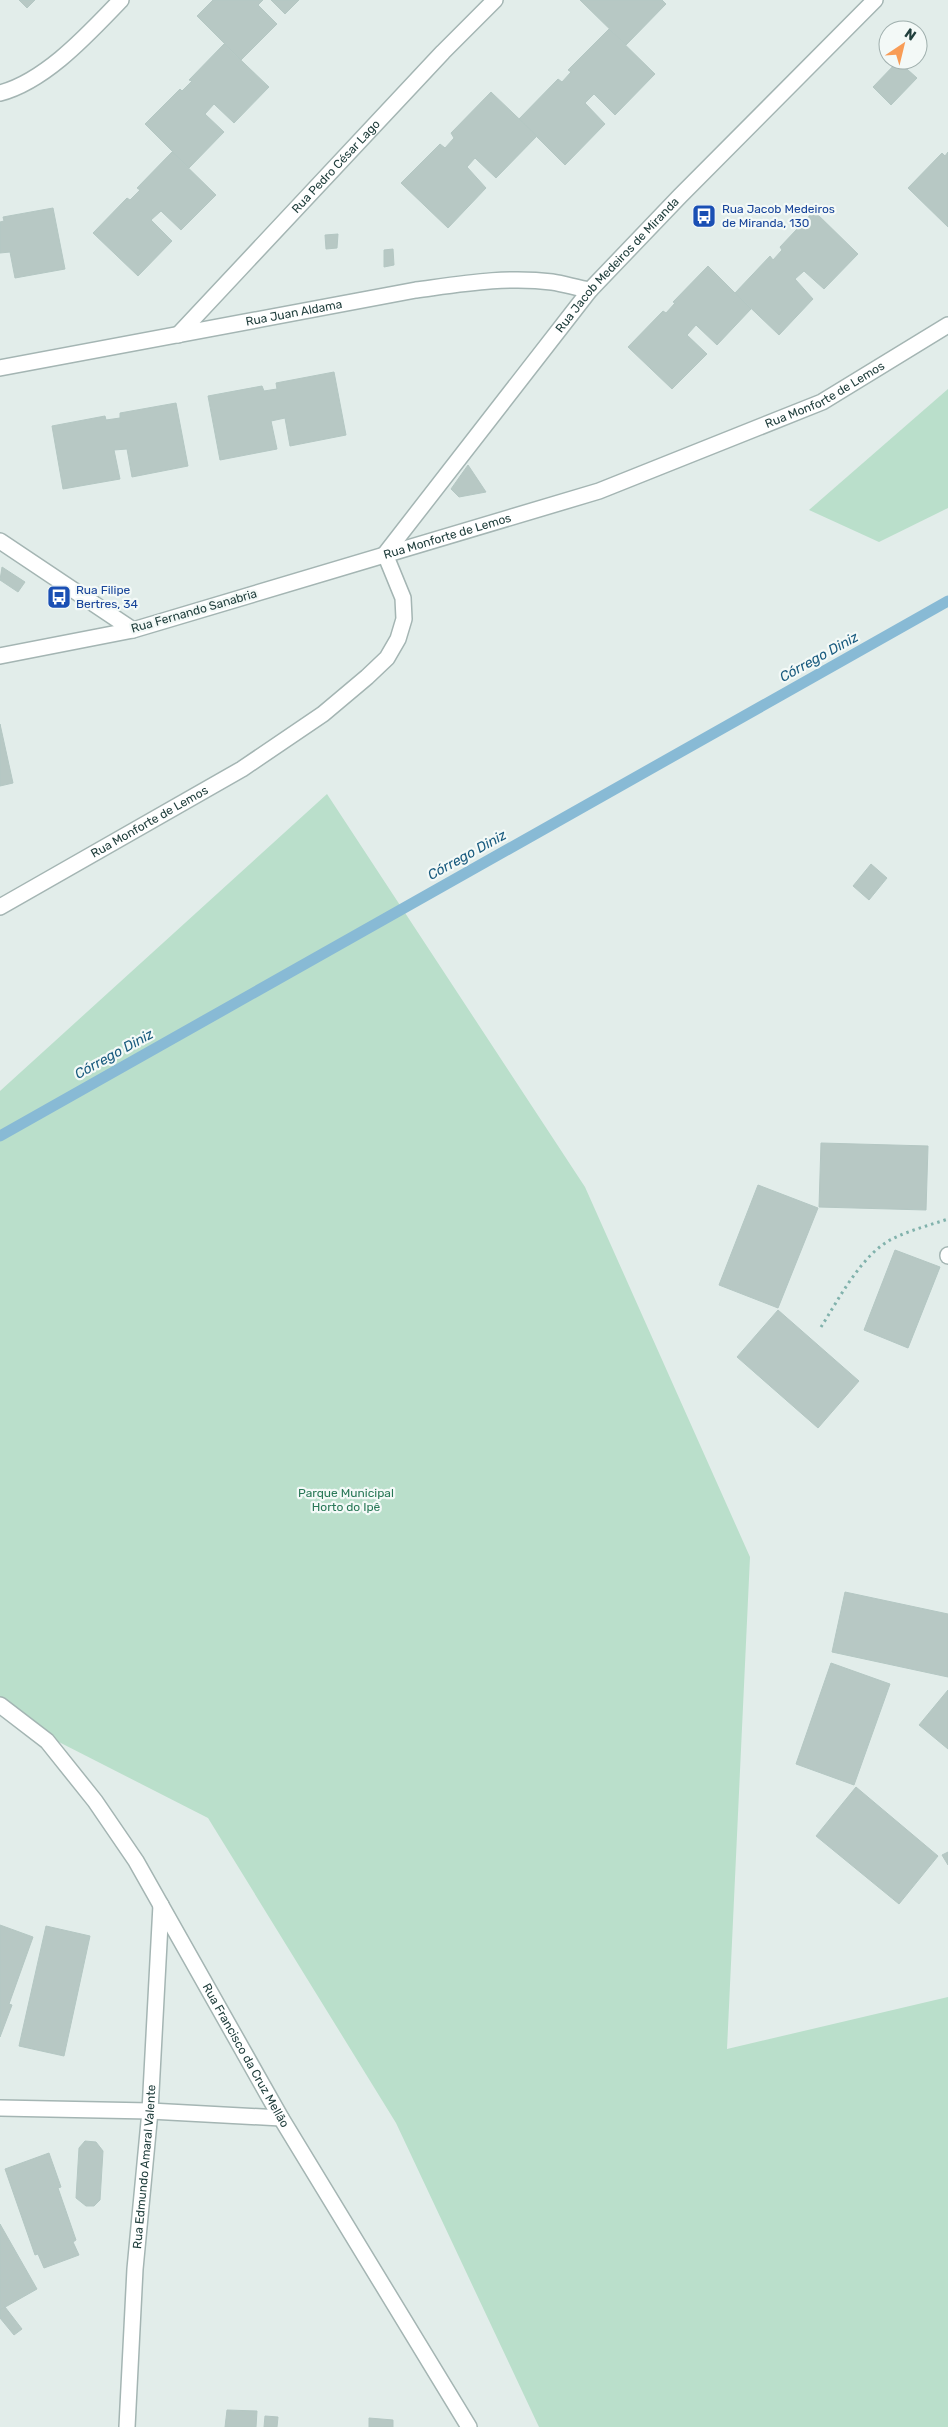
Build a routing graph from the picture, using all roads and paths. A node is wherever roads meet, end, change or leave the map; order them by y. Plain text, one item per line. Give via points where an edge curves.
1 (121, 0) edge
2 (495, 0) edge
3 (875, 0) edge
4 (0, 94) edge
5 (590, 290) junction
6 (948, 325) edge
7 (178, 335) junction
8 (0, 368) edge
9 (0, 541) edge
10 (385, 554) junction
11 (133, 630) junction
12 (0, 656) edge
13 (0, 907) edge
14 (948, 1219) edge
15 (821, 1327) dead end
16 (0, 1705) edge
17 (161, 1905) junction
18 (0, 2108) edge
19 (150, 2111) junction
20 (281, 2118) junction
21 (127, 2427) edge
22 (469, 2427) edge

1 - 4 street via 44,72
2 - 7 street, Rua Pedro César Lago
3 - 5 street, Rua Jacob Medeiros de Miranda
5 - 7 street, Rua Juan Aldama via 552,282 475,282
5 - 10 street, Rua Jacob Medeiros de Miranda
6 - 10 street, Rua Monforte de Lemos via 830,397 804,409 599,492
7 - 8 street, Rua Juan Aldama
9 - 11 street
10 - 11 street, Rua Fernando Sanabria
10 - 13 street, Rua Monforte de Lemos via 403,598 404,619 387,658 367,677 323,714 242,769
11 - 12 street, Rua Fernando Sanabria
14 - 15 path via 892,1239 874,1253 852,1279
16 - 17 street, Rua Francisco da Cruz Mellão via 47,1741 95,1802 136,1861
17 - 19 street, Rua Edmundo Amaral Valente
17 - 20 street, Rua Francisco da Cruz Mellão
18 - 19 street
19 - 20 street
19 - 21 street, Rua Edmundo Amaral Valente via 135,2269
20 - 22 street, Rua Francisco da Cruz Mellão

